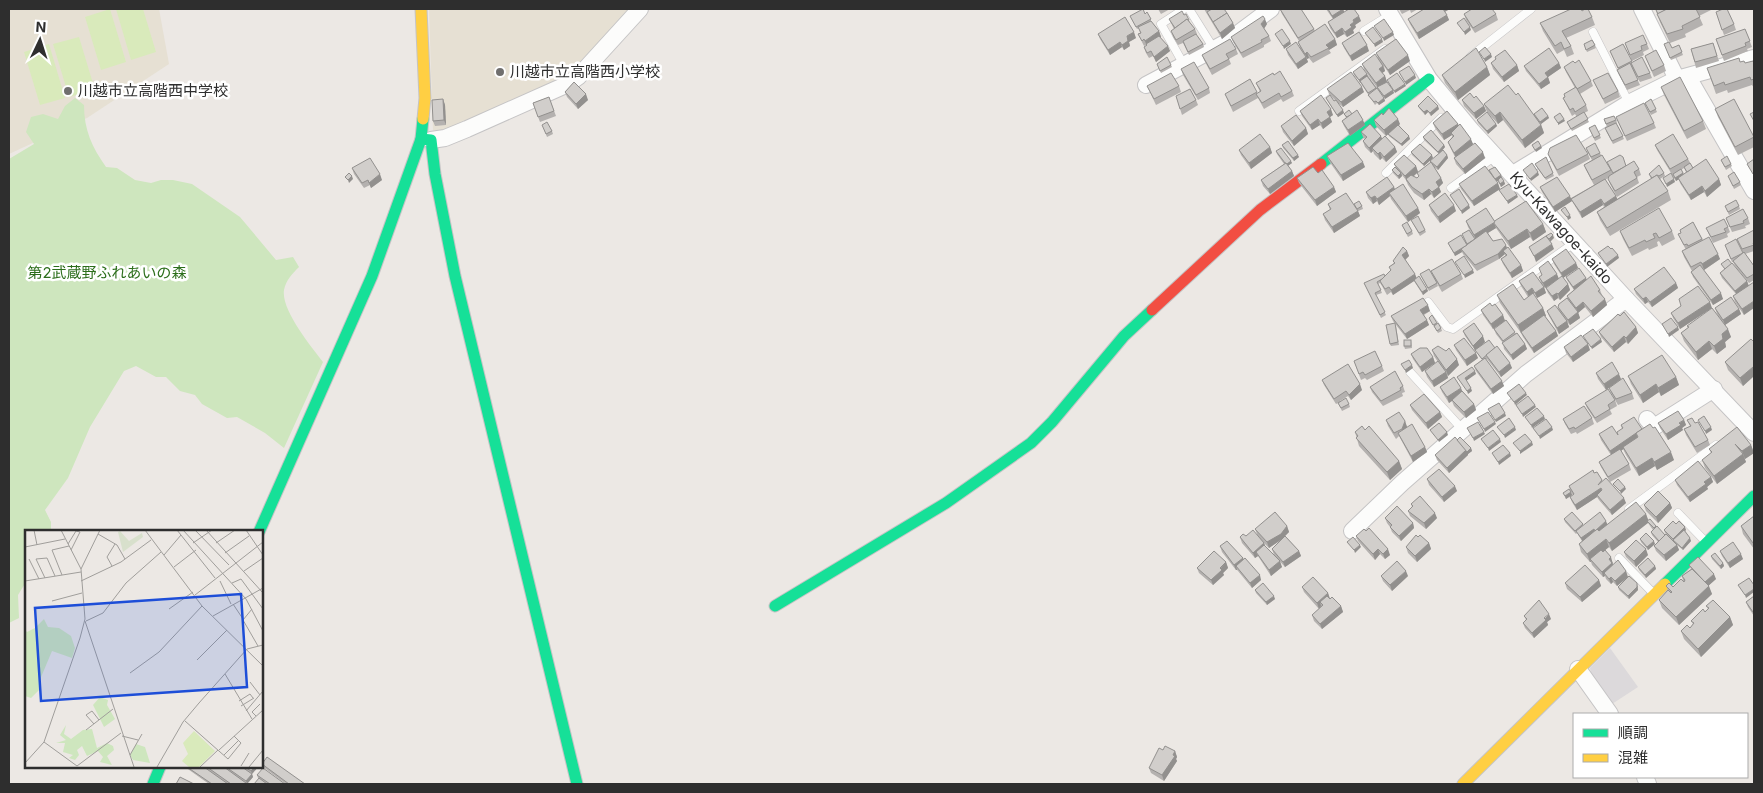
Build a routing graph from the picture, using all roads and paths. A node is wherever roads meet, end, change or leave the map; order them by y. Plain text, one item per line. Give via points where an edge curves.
1 (421, 9) edge
2 (640, 9) edge
3 (1184, 9) edge
4 (1189, 9) edge
5 (1271, 9) edge
6 (1531, 9) edge
7 (1642, 9) edge
8 (1388, 12) edge
9 (1364, 31) edge
10 (1593, 32) dead end
11 (1403, 36) junction
12 (1214, 49) junction
13 (1754, 58) edge
14 (1462, 64) edge
15 (1184, 65) junction
16 (1682, 78) junction
17 (1435, 83) junction
18 (1146, 85) edge
19 (1629, 103) junction
20 (1452, 107) junction
21 (1299, 111) edge
22 (426, 140) junction
23 (1495, 156) junction
24 (1386, 173) dead end
25 (1513, 174) junction
26 (1451, 188) dead end
27 (1754, 192) edge
28 (1574, 242) junction
29 (1626, 300) junction
30 (1428, 302) edge
31 (1410, 372) edge
32 (1714, 390) junction
33 (1647, 419) dead end
34 (1746, 428) edge
35 (1463, 430) junction
36 (1722, 441) edge
37 (1754, 496) edge
38 (1678, 514) dead end
39 (1618, 517) edge
40 (260, 530) edge
41 (1352, 531) dead end
42 (1706, 543) junction
43 (1619, 558) edge
44 (1654, 594) junction
45 (775, 606) dead end
46 (1578, 669) junction
47 (1609, 713) edge
48 (160, 768) edge
49 (154, 784) edge
50 (578, 784) edge
51 (1462, 784) edge

1 - 22 street
2 - 22 street via 568,84 467,129
3 - 15 lane via 1161,24
4 - 12 lane
5 - 12 street
6 - 14 lane
7 - 16 street
8 - 9 lane
8 - 11 street, Kyu-Kawagoe-kaido
10 - 19 lane
11 - 17 street, Kyu-Kawagoe-kaido
11 - 21 lane
12 - 15 street
13 - 16 street
15 - 18 street
16 - 19 street
16 - 27 street
17 - 20 street, Kyu-Kawagoe-kaido
17 - 45 street via 1260,210 1124,336 1031,443 946,503
19 - 25 street
20 - 23 street, Kyu-Kawagoe-kaido
20 - 24 lane
22 - 40 street via 372,276
22 - 50 street via 455,276
23 - 25 street, Kyu-Kawagoe-kaido
23 - 26 lane
25 - 28 street, Kyu-Kawagoe-kaido
28 - 29 street, Kyu-Kawagoe-kaido
28 - 30 lane via 1453,329 1447,327
29 - 32 street, Kyu-Kawagoe-kaido
29 - 35 street via 1526,374
31 - 35 lane
32 - 33 street via 1654,427
32 - 34 street, Kyu-Kawagoe-kaido
35 - 41 street
36 - 39 lane
37 - 42 street
38 - 42 lane
42 - 44 street
43 - 44 lane
44 - 46 street
46 - 47 street
46 - 51 street
48 - 49 street

